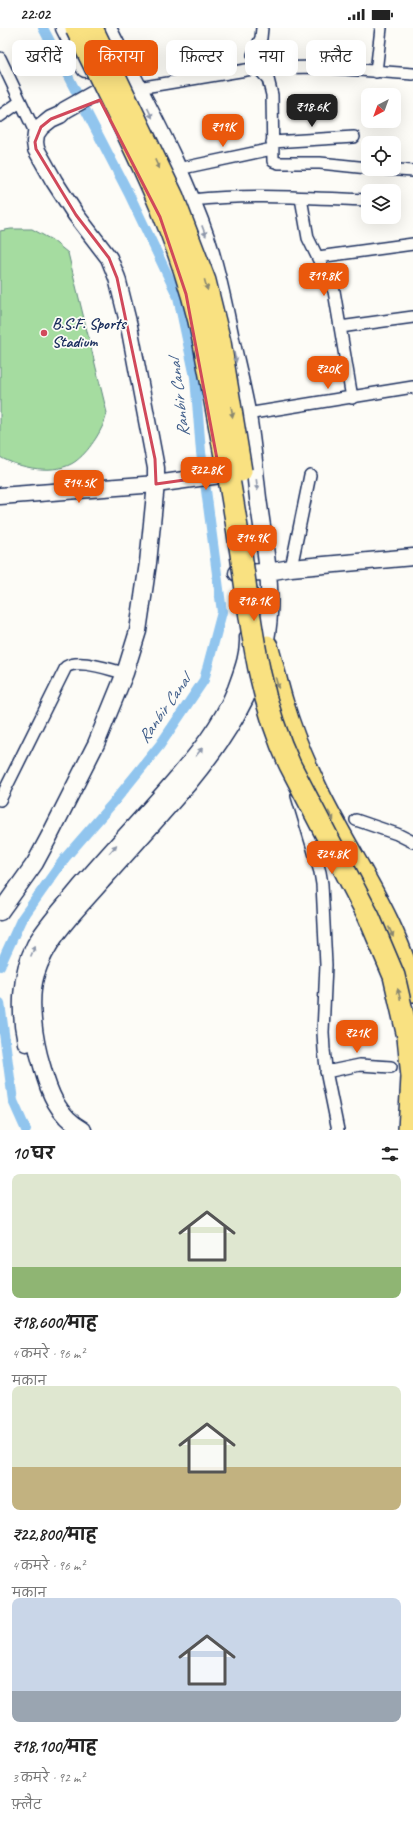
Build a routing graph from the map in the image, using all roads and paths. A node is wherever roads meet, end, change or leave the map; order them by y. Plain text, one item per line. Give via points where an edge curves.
1 (64, 28) edge
2 (76, 28) edge
3 (92, 28) edge
4 (108, 28) edge
5 (262, 28) edge
6 (381, 28) edge
7 (260, 40) edge
8 (0, 58) edge
9 (298, 67) edge
10 (245, 70) edge
11 (376, 72) junction
12 (413, 74) edge
13 (265, 76) edge
14 (138, 88) junction
15 (95, 98) junction
16 (20, 102) junction
17 (0, 116) edge
18 (36, 134) junction
19 (354, 137) dead end
20 (272, 145) junction
21 (361, 167) edge
22 (178, 169) junction
23 (401, 170) edge
24 (413, 171) edge
25 (301, 198) junction
26 (192, 200) junction
27 (361, 200) edge
28 (413, 244) edge
29 (318, 257) junction
30 (413, 317) edge
31 (340, 327) junction
32 (413, 387) edge
33 (352, 398) junction
34 (247, 414) junction
35 (218, 475) junction
36 (310, 475) dead end
37 (156, 484) junction
38 (0, 496) edge
39 (413, 557) edge
40 (291, 568) junction
41 (268, 572) junction
42 (237, 573) junction
43 (248, 634) junction
44 (256, 671) junction
45 (125, 673) junction
46 (0, 800) edge
47 (356, 820) dead end
48 (413, 842) edge
49 (2, 907) edge
50 (413, 991) edge
51 (390, 1068) dead end
52 (326, 1072) junction
53 (68, 1130) edge
54 (83, 1130) edge
55 (338, 1130) edge
56 (409, 1130) edge

1 - 15 street
56 -> 2 highway, bridge via 412,1077 408,1037 394,976 369,917 278,741 265,701 204,342 182,258 155,194
3 -> 50 highway, bridge via 173,197 205,281 226,369 267,646 283,704 319,794 386,919
4 - 14 street
5 - 7 street
6 - 11 street
8 - 16 street
9 - 11 street
10 - 14 street
11 - 12 street
13 - 20 street via 272,95
14 -> 22 street
15 - 18 street via 51,119 40,127
15 - 35 street via 160,217 186,294
16 - 17 street
16 - 18 street
18 - 37 street via 36,149 76,215 109,258 117,278 155,459
19 - 20 street
20 - 21 street via 272,159 276,163 320,163
20 - 22 street
22 - 26 street
23 - 24 street
25 - 26 street via 262,196
25 - 27 street
25 - 29 street via 307,234
26 -> 34 street via 218,274
28 - 29 street
29 - 31 street via 334,290
30 - 31 street
31 - 33 street
32 - 33 street
33 - 34 street
34 -> 41 street
35 - 37 street
35 - 42 street
36 - 40 street
37 - 38 street
37 - 45 street via 138,630
39 - 40 street
40 - 41 street
41 - 42 street
41 - 44 street via 268,628
42 - 43 street
43 - 44 street
53 -> 43 street via 56,1120 41,1096 26,1040 22,1007 24,980 31,953 51,922 208,740 229,705 239,680 245,663
44 - 52 street via 320,872 325,958 323,1032
44 - 54 street via 249,693 235,721 209,758 56,934 36,973 32,1001 44,1075 62,1114
45 - 46 street via 80,663 66,667
45 - 49 street via 96,744 50,837 35,863
47 - 48 street
51 - 52 street via 360,1065
52 - 55 street

